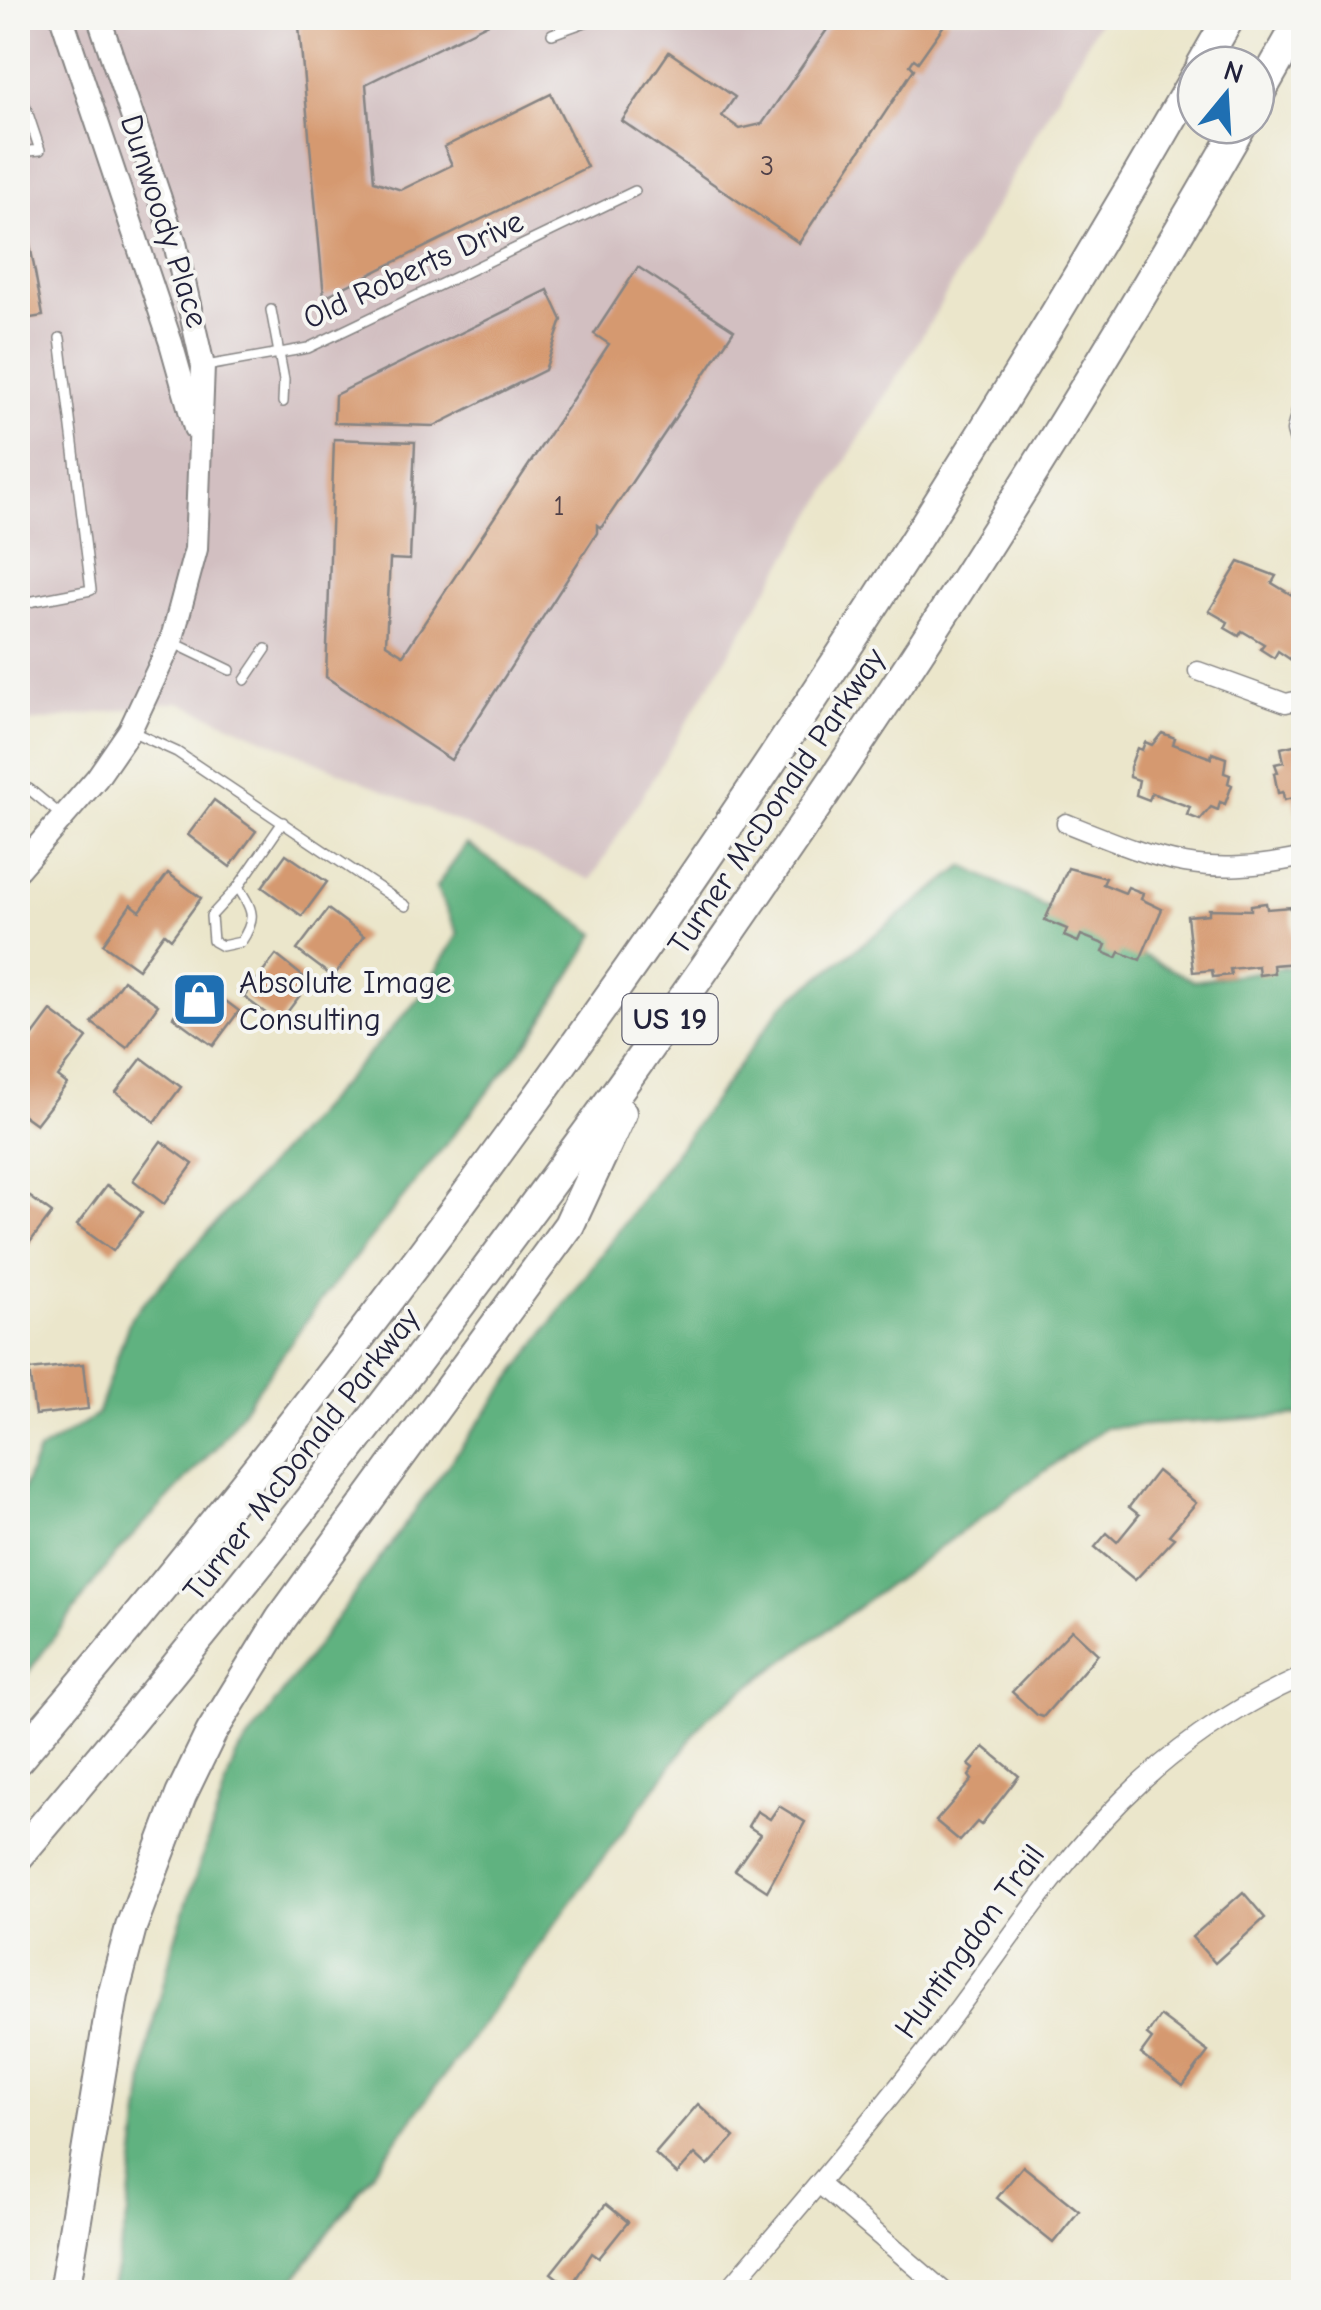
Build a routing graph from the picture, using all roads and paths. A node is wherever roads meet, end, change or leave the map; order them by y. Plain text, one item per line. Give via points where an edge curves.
1 (62, 18) edge
2 (99, 18) edge
3 (596, 18) edge
4 (1229, 18) edge
5 (1302, 18) edge
6 (552, 34) dead end
7 (1213, 45) edge
8 (1276, 64) edge
9 (18, 84) edge
10 (1176, 110) edge
11 (1229, 145) edge
12 (18, 152) edge
13 (635, 191) dead end
14 (272, 310) dead end
15 (60, 338) dead end
16 (279, 356) junction
17 (204, 366) junction
18 (1304, 399) edge
19 (282, 402) dead end
20 (200, 446) junction
21 (1304, 459) edge
22 (18, 604) edge
23 (172, 642) junction
24 (266, 649) dead end
25 (230, 670) dead end
26 (1198, 672) dead end
27 (245, 680) dead end
28 (1304, 699) edge
29 (130, 730) junction
30 (29, 789) dead end
31 (64, 818) junction
32 (283, 822) junction
33 (1066, 823) dead end
34 (1304, 857) edge
35 (18, 870) edge
36 (238, 887) junction
37 (406, 906) dead end
38 (650, 1048) junction
39 (1304, 1676) edge
40 (18, 1759) edge
41 (18, 1856) edge
42 (819, 2184) junction
43 (64, 2292) edge
44 (726, 2292) edge
45 (945, 2292) edge

1 - 20 street, Dunwoody Place
2 - 17 street, Dunwoody Place via 175,242
3 - 6 lane
4 - 7 highway
5 - 8 highway
9 - 12 lane via 40,150
10 - 40 highway, Turner McDonald Parkway / US 19 via 950,489 651,938 368,1325
11 - 38 highway, Turner McDonald Parkway / US 19 via 968,576
13 - 16 lane, Old Roberts Drive via 337,336
14 - 16 lane
15 - 22 lane via 91,590
16 - 17 lane, Old Roberts Drive
16 - 19 lane
17 - 20 street, Dunwoody Place
18 - 21 street via 1296,431
20 - 23 street, Dunwoody Place via 196,549
23 - 25 lane
23 - 29 street, Dunwoody Place
24 - 27 lane
26 - 28 street via 1286,704
29 - 31 street, Dunwoody Place
29 - 32 lane via 177,752
30 - 31 lane
31 - 35 street, Dunwoody Place
32 - 36 lane
32 - 37 lane
33 - 34 street via 1189,866 1262,866
36 - 36 lane via 211,916 212,941 222,946 241,942 253,924 253,910
38 - 41 highway, Turner McDonald Parkway / US 19 via 308,1505
38 - 43 highway via 570,1225 281,1619 180,1795 113,1995
39 - 42 street, Huntingdon Trail via 1183,1744 1080,1841 932,2044
42 - 44 street, Huntingdon Trail
42 - 45 street

